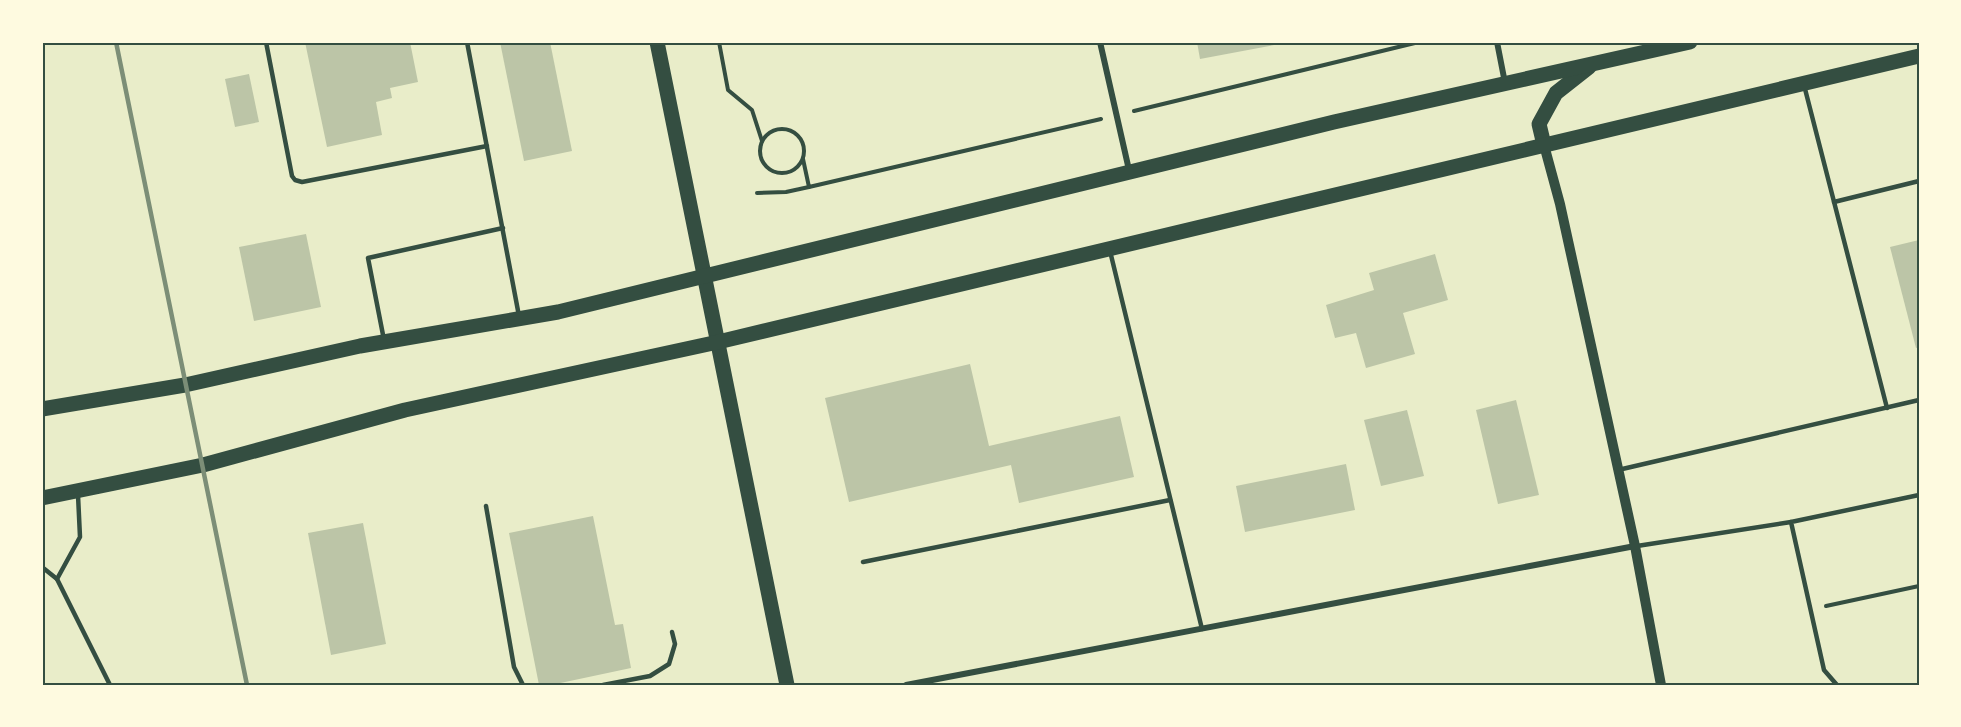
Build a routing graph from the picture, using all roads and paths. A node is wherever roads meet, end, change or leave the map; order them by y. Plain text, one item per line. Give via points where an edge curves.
1 (266, 42) edge
2 (467, 42) edge
3 (657, 42) edge
4 (719, 42) edge
5 (1100, 42) edge
6 (1419, 42) edge
7 (1497, 42) edge
8 (1690, 42) edge
9 (1919, 56) edge
10 (1594, 63) junction
11 (1505, 83) junction
12 (1803, 83) junction
13 (1117, 115) junction
14 (762, 141) junction
15 (1544, 145) junction
16 (487, 146) junction
17 (803, 159) junction
18 (1130, 172) junction
19 (1919, 181) edge
20 (809, 188) junction
21 (757, 193) dead end
22 (1834, 202) junction
23 (503, 228) junction
24 (1109, 249) junction
25 (705, 276) junction
26 (520, 319) junction
27 (384, 342) junction
28 (718, 342) junction
29 (1919, 400) edge
30 (1887, 408) junction
31 (42, 409) edge
32 (1618, 470) junction
33 (77, 491) junction
34 (1919, 495) edge
35 (42, 498) edge
36 (1170, 500) junction
37 (486, 506) dead end
38 (1791, 522) junction
39 (1635, 546) junction
40 (863, 562) dead end
41 (42, 567) edge
42 (57, 579) junction
43 (1919, 586) edge
44 (1811, 610) junction
45 (1202, 628) junction
46 (672, 632) dead end
47 (110, 685) edge
48 (523, 685) edge
49 (603, 685) edge
50 (788, 685) edge
51 (906, 685) edge
52 (1661, 685) edge
53 (1837, 685) edge

1 - 16 lane via 295,180 302,182
2 - 16 lane
3 - 25 main road
4 - 14 path via 728,90 752,110
5 - 13 street
6 - 13 path
7 - 11 street
8 - 10 main road
9 - 12 main road
10 - 11 main road
10 - 15 main road via 1556,93 1539,124
11 - 18 main road
12 - 15 main road
12 - 22 lane
13 - 18 street
13 - 20 path
14 - 17 path via 779,128 794,132 803,144
14 - 17 path via 760,155 773,171 787,173
15 - 24 main road
15 - 32 street
16 - 23 lane
17 - 20 path
18 - 25 main road
19 - 22 lane
20 - 21 path
22 - 30 lane
23 - 26 lane
23 - 27 lane via 368,258
24 - 28 main road
24 - 36 lane
25 - 26 main road
25 - 28 main road
26 - 27 main road
27 - 31 main road via 186,385
28 - 33 main road via 405,410 203,465
28 - 50 main road
29 - 30 lane
30 - 32 lane
32 - 39 street
33 - 35 main road
33 - 42 lane via 80,537
34 - 38 lane
36 - 40 lane
36 - 45 lane
37 - 48 lane via 514,666
38 - 39 lane
38 - 44 lane
39 - 45 street
39 - 52 street
41 - 42 lane
42 - 47 lane
43 - 44 path
44 - 53 lane via 1824,670
45 - 51 street
46 - 49 lane via 675,644 669,664 650,676

